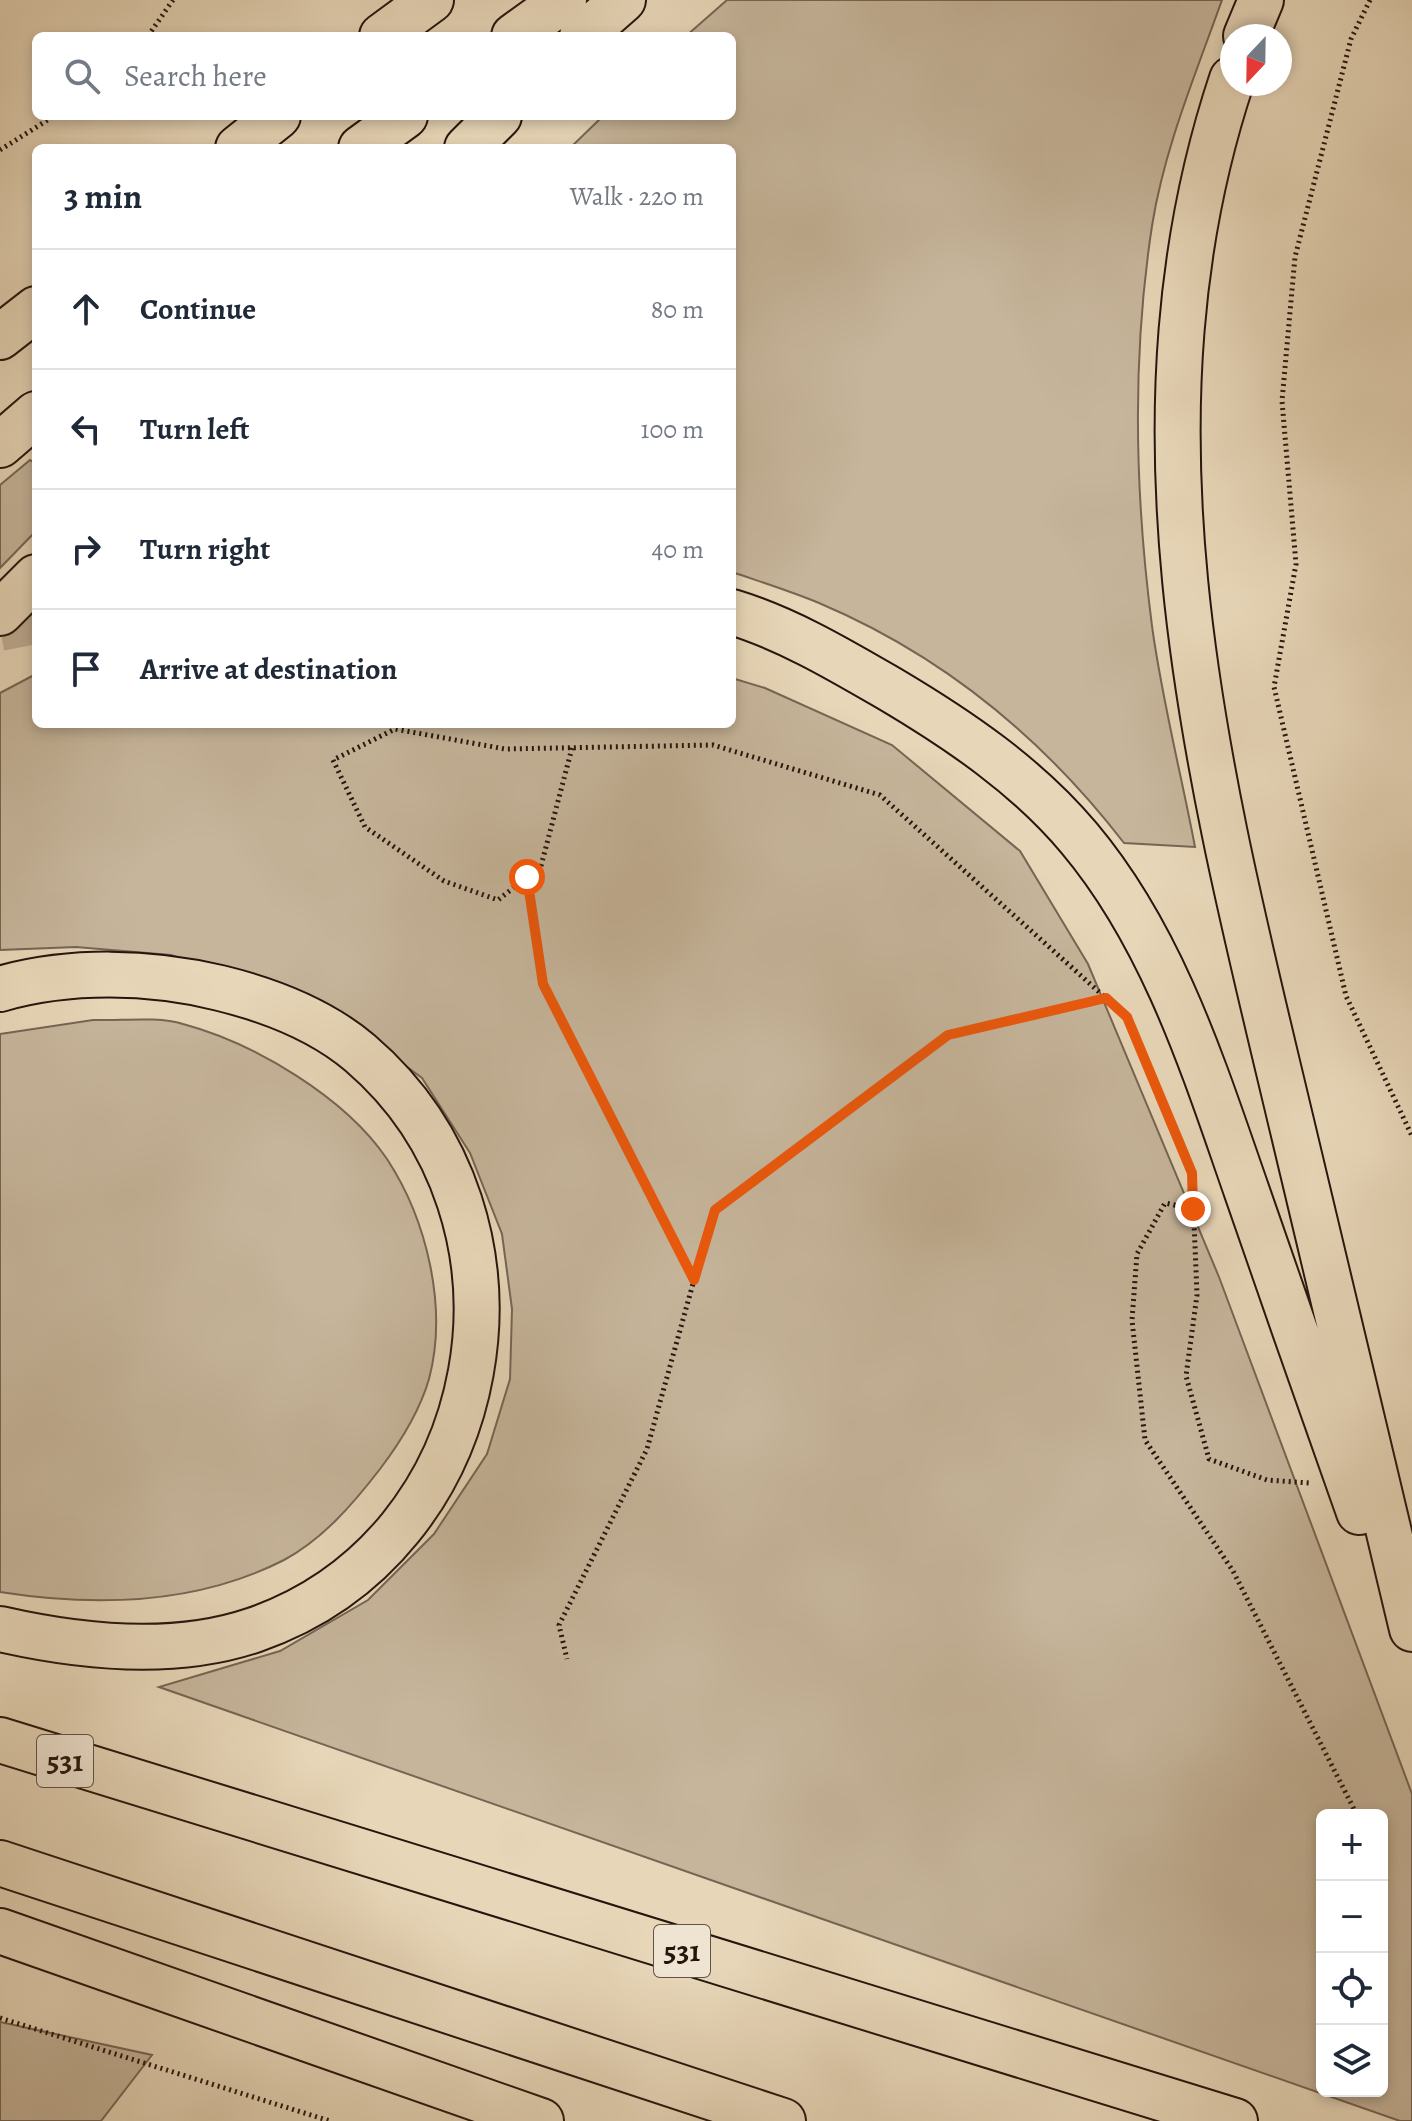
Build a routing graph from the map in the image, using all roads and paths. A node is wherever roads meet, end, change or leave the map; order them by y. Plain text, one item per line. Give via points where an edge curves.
1 (173, 0) edge
2 (431, 0) edge
3 (564, 0) edge
4 (623, 0) edge
5 (1261, 0) edge
6 (1370, 0) edge
7 (1251, 24) edge
8 (151, 32) edge
9 (387, 32) edge
10 (520, 32) edge
11 (587, 32) edge
12 (1226, 96) edge
13 (48, 120) edge
14 (273, 120) edge
15 (400, 120) edge
16 (495, 120) edge
17 (243, 144) edge
18 (366, 144) edge
19 (471, 144) edge
20 (0, 150) edge
21 (32, 312) edge
22 (0, 337) edge
23 (32, 417) edge
24 (0, 445) edge
25 (32, 581) edge
26 (0, 613) edge
27 (736, 614) edge
28 (572, 748) junction
29 (527, 877) junction
30 (0, 989) edge
31 (1106, 998) junction
32 (1412, 1136) edge
33 (1193, 1209) junction
34 (694, 1280) junction
35 (1318, 1484) dead end
36 (0, 1629) edge
37 (1412, 1629) edge
38 (567, 1659) dead end
39 (1412, 1666) edge
40 (0, 1740) edge
41 (1354, 1809) edge
42 (0, 1863) edge
43 (0, 1931) edge
44 (0, 1951) edge
45 (0, 2018) edge
46 (270, 2024) junction
47 (330, 2121) edge
48 (541, 2121) edge
49 (783, 2121) edge
50 (1235, 2121) edge

1 - 8 path
2 - 9 highway
3 - 10 highway
4 - 11 highway
5 - 7 highway
6 - 32 path via 1351,39 1295,257 1282,401 1296,564 1274,687 1346,996
12 - 37 highway via 1192,245 1180,333 1175,451 1181,560 1228,858
13 - 20 path
14 - 17 highway
15 - 18 highway
16 - 19 highway
21 - 22 highway
23 - 24 highway
25 - 26 highway
27 - 39 highway via 832,655 921,708 1022,779 1079,837 1129,905 1173,992 1217,1107
28 - 29 path via 541,866
28 - 29 path via 505,749 395,729 333,760 365,827 444,881 498,900
28 - 31 path via 713,745 880,795
29 - 34 path via 543,984
30 - 36 highway via 129,974 190,981 251,996 312,1021 358,1051 391,1083 450,1174 466,1218 478,1309 464,1409 422,1502 388,1542 327,1594 250,1631 204,1640 97,1644
31 - 33 path via 1127,1017 1192,1173
31 - 34 path via 948,1035 715,1210
33 - 35 path via 1197,1295 1186,1376 1209,1459 1267,1480
33 - 41 path via 1165,1203 1137,1254 1132,1320 1145,1440 1233,1571
34 - 38 path via 647,1449 559,1625
40 - 50 highway, 531
42 - 49 highway
43 - 46 highway
44 - 46 highway
45 - 47 path
46 - 48 highway

